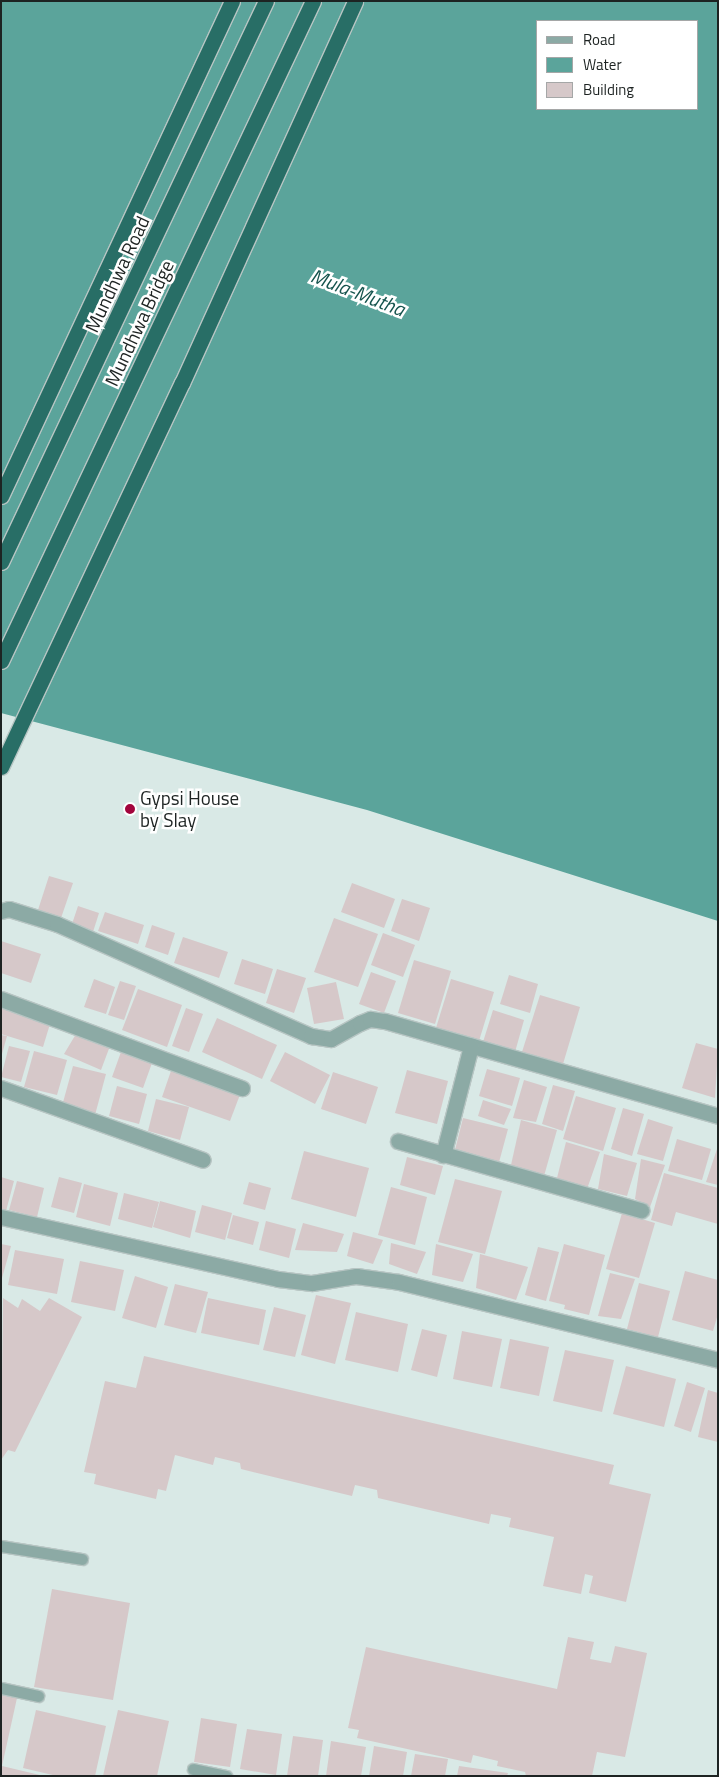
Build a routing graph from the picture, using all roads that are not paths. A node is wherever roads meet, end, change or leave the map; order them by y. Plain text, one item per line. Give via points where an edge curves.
1 (232, 1) edge
2 (266, 1) edge
3 (313, 1) edge
4 (355, 1) edge
5 (1, 496) edge
6 (1, 562) edge
7 (1, 661) edge
8 (1, 767) edge
9 (1, 911) edge
10 (1, 999) edge
11 (471, 1046) junction
12 (1, 1088) edge
13 (242, 1088) dead end
14 (718, 1116) edge
15 (398, 1141) dead end
16 (443, 1155) junction
17 (203, 1160) dead end
18 (641, 1210) dead end
19 (1, 1217) edge
20 (718, 1360) edge
21 (1, 1546) edge
22 (82, 1559) dead end
23 (1, 1688) edge
24 (38, 1696) dead end
25 (193, 1769) dead end
26 (226, 1776) edge

1 - 5 highway
2 - 6 highway, Mundhwa Road
3 - 7 highway, Mundhwa Bridge
4 - 8 highway via 182,382
9 - 11 street via 9,909 58,924 316,1037 331,1039 370,1019
10 - 13 street
11 - 14 street
11 - 16 street
12 - 17 street
15 - 16 street
16 - 18 street
19 - 20 street via 278,1280 312,1282 356,1276 399,1282
21 - 22 lane
23 - 24 lane
25 - 26 lane

